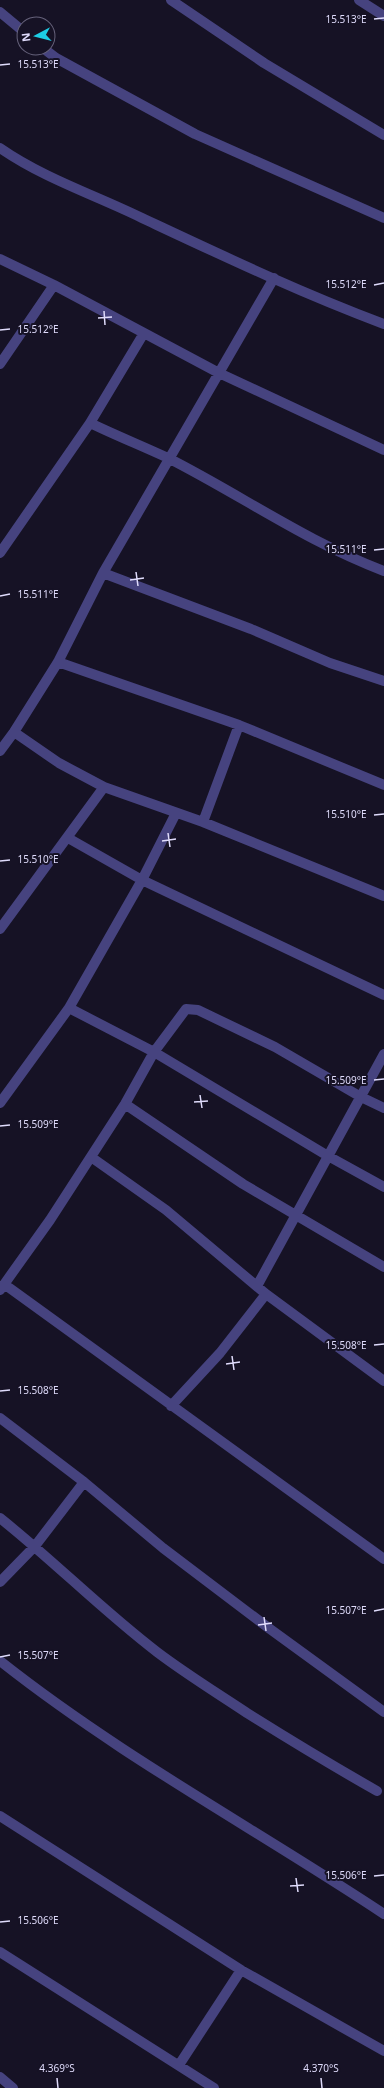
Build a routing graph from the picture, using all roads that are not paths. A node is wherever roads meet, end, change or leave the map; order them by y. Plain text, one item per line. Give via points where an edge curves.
1 (171, 0) edge
2 (359, 0) edge
3 (0, 13) edge
4 (384, 16) edge
5 (16, 26) edge
6 (53, 56) edge
7 (384, 135) edge
8 (0, 148) edge
9 (384, 218) edge
10 (0, 259) edge
11 (274, 278) junction
12 (54, 285) junction
13 (384, 324) edge
14 (144, 333) junction
15 (0, 364) edge
16 (219, 373) junction
17 (90, 423) junction
18 (384, 450) edge
19 (168, 458) junction
20 (0, 553) edge
21 (384, 571) edge
22 (103, 573) junction
23 (58, 662) junction
24 (384, 681) edge
25 (239, 725) junction
26 (14, 732) junction
27 (0, 751) edge
28 (384, 785) edge
29 (104, 787) junction
30 (176, 813) junction
31 (203, 822) junction
32 (68, 838) junction
33 (142, 880) junction
34 (384, 896) edge
35 (0, 928) edge
36 (384, 995) edge
37 (69, 1008) junction
38 (154, 1052) junction
39 (384, 1054) edge
40 (361, 1098) junction
41 (0, 1103) edge
42 (124, 1104) junction
43 (384, 1108) edge
44 (328, 1156) junction
45 (91, 1157) junction
46 (384, 1187) edge
47 (296, 1216) junction
48 (384, 1267) edge
49 (257, 1286) junction
50 (2, 1287) edge
51 (266, 1294) junction
52 (384, 1381) edge
53 (171, 1406) junction
54 (0, 1418) edge
55 (84, 1482) junction
56 (0, 1518) edge
57 (35, 1546) junction
58 (384, 1559) edge
59 (0, 1582) edge
60 (0, 1661) edge
61 (384, 1712) edge
62 (377, 1791) dead end
63 (0, 1816) edge
64 (384, 1914) edge
65 (0, 1952) edge
66 (241, 1970) junction
67 (384, 2051) edge
68 (179, 2065) junction
69 (0, 2077) edge
70 (14, 2088) edge
71 (214, 2088) edge

1 - 7 street via 264,62
2 - 4 street
3 - 5 street
6 - 9 street via 195,134
8 - 11 street via 14,158 64,183
10 - 12 street
11 - 13 street
11 - 16 street
12 - 14 street
12 - 15 street
14 - 16 street
14 - 17 street
16 - 18 street
16 - 19 street
17 - 19 street
17 - 20 street
19 - 21 street via 314,541 348,558
19 - 22 street
22 - 23 street
22 - 24 street via 251,629 330,663
23 - 25 street
23 - 26 street
25 - 28 street
25 - 31 street
26 - 27 street
26 - 29 street via 59,763
29 - 30 street
29 - 32 street
30 - 31 street
30 - 33 street
31 - 34 street
32 - 33 street
32 - 35 street
33 - 36 street
33 - 37 street
37 - 38 street
37 - 41 street
38 - 40 street via 181,1013 192,1008 275,1047
38 - 42 street
38 - 44 street
39 - 40 street
40 - 43 street
40 - 44 street
42 - 45 street
42 - 47 street via 243,1184
44 - 46 street
44 - 47 street
45 - 49 street via 166,1210
45 - 50 street
47 - 48 street
47 - 49 street
49 - 51 street
50 - 53 street
51 - 52 street
51 - 53 street via 220,1352
53 - 58 street
54 - 55 street
55 - 57 street
55 - 61 street via 163,1548
56 - 57 street
57 - 59 street
57 - 62 street via 124,1626 183,1671 320,1759
60 - 64 street via 43,1695 181,1787
63 - 66 street
65 - 68 street
66 - 67 street
66 - 68 street
68 - 71 street
69 - 70 street

